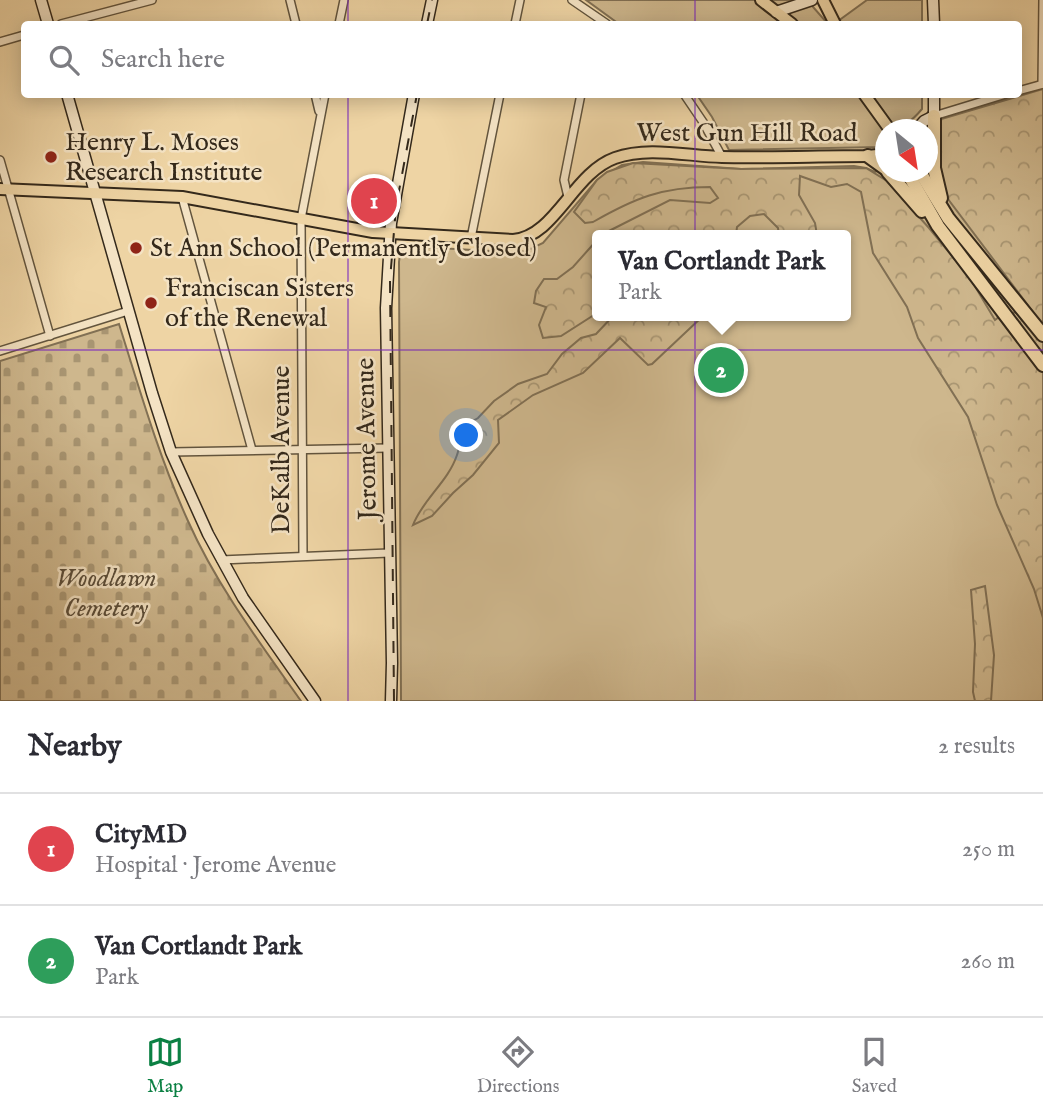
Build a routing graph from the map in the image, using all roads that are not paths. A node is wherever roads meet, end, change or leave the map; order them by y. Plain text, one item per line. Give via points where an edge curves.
1 (41, 0) edge
2 (152, 0) edge
3 (290, 0) edge
4 (344, 0) edge
5 (432, 0) edge
6 (520, 0) edge
7 (572, 0) edge
8 (761, 0) edge
9 (812, 0) edge
10 (823, 0) edge
11 (933, 0) edge
12 (1043, 0) edge
13 (127, 3) edge
14 (776, 12) junction
15 (47, 21) edge
16 (70, 21) edge
17 (295, 21) edge
18 (340, 21) edge
19 (428, 21) edge
20 (515, 21) edge
21 (595, 21) edge
22 (788, 21) edge
23 (834, 21) edge
24 (934, 21) edge
25 (21, 36) edge
26 (0, 42) edge
27 (1043, 84) edge
28 (1022, 90) edge
29 (68, 98) edge
30 (316, 98) edge
31 (324, 98) edge
32 (413, 98) edge
33 (499, 98) edge
34 (580, 98) edge
35 (687, 98) edge
36 (867, 98) edge
37 (873, 98) edge
38 (934, 98) edge
39 (993, 98) edge
40 (879, 113) junction
41 (321, 115) junction
42 (934, 116) junction
43 (883, 119) edge
44 (928, 119) edge
45 (875, 155) edge
46 (868, 156) junction
47 (722, 157) junction
48 (0, 160) edge
49 (875, 161) edge
50 (897, 182) edge
51 (914, 182) edge
52 (925, 182) edge
53 (4, 189) edge
54 (95, 192) junction
55 (181, 197) junction
56 (568, 197) junction
57 (301, 219) junction
58 (943, 222) junction
59 (390, 234) junction
60 (471, 238) junction
61 (128, 311) junction
62 (1043, 335) edge
63 (50, 336) junction
64 (0, 351) edge
65 (1043, 365) edge
66 (388, 448) junction
67 (301, 449) junction
68 (252, 450) junction
69 (171, 452) junction
70 (389, 553) junction
71 (303, 556) junction
72 (222, 560) junction
73 (314, 701) edge
74 (391, 701) edge

1 - 15 main road
2 - 13 street
3 - 17 street
4 - 18 street
5 - 19 main road
6 - 20 street
7 - 21 street
8 - 14 main road
9 - 14 main road
10 - 23 main road
11 - 24 main road
12 - 27 street
13 - 16 street
14 - 22 main road
25 - 26 street
27 - 28 street
29 - 54 main road
30 - 41 street
31 - 41 street, DeKalb Avenue
32 - 59 main road, Jerome Avenue
33 - 60 street
34 - 56 street via 564,180
35 - 47 street
36 - 40 main road
37 - 40 main road
38 - 42 main road
39 - 42 street
40 - 43 main road
41 - 57 street, DeKalb Avenue
42 - 44 main road
42 - 58 highway via 934,174
45 - 46 main road, West Gun Hill Road
46 - 47 main road, West Gun Hill Road
46 - 49 highway
47 - 56 main road, West Gun Hill Road via 629,154 598,166
48 - 53 street
50 - 58 highway via 923,214
51 - 58 highway
52 - 58 highway
53 - 54 main road, West Gun Hill Road
53 - 63 street
54 - 55 main road, West Gun Hill Road
54 - 61 main road
55 - 57 main road, West Gun Hill Road
55 - 68 street
56 - 60 main road, West Gun Hill Road via 528,237 509,241
57 - 59 main road, West Gun Hill Road
57 - 67 street, DeKalb Avenue
58 - 62 highway
58 - 65 highway
59 - 60 main road, West Gun Hill Road
59 - 66 main road, Jerome Avenue
61 - 63 street
61 - 69 main road
63 - 64 street
66 - 67 street
66 - 70 main road, Jerome Avenue
67 - 68 street
67 - 71 street, DeKalb Avenue
68 - 69 street
69 - 72 main road
70 - 71 street
70 - 74 main road, Jerome Avenue
71 - 72 street
72 - 73 main road

